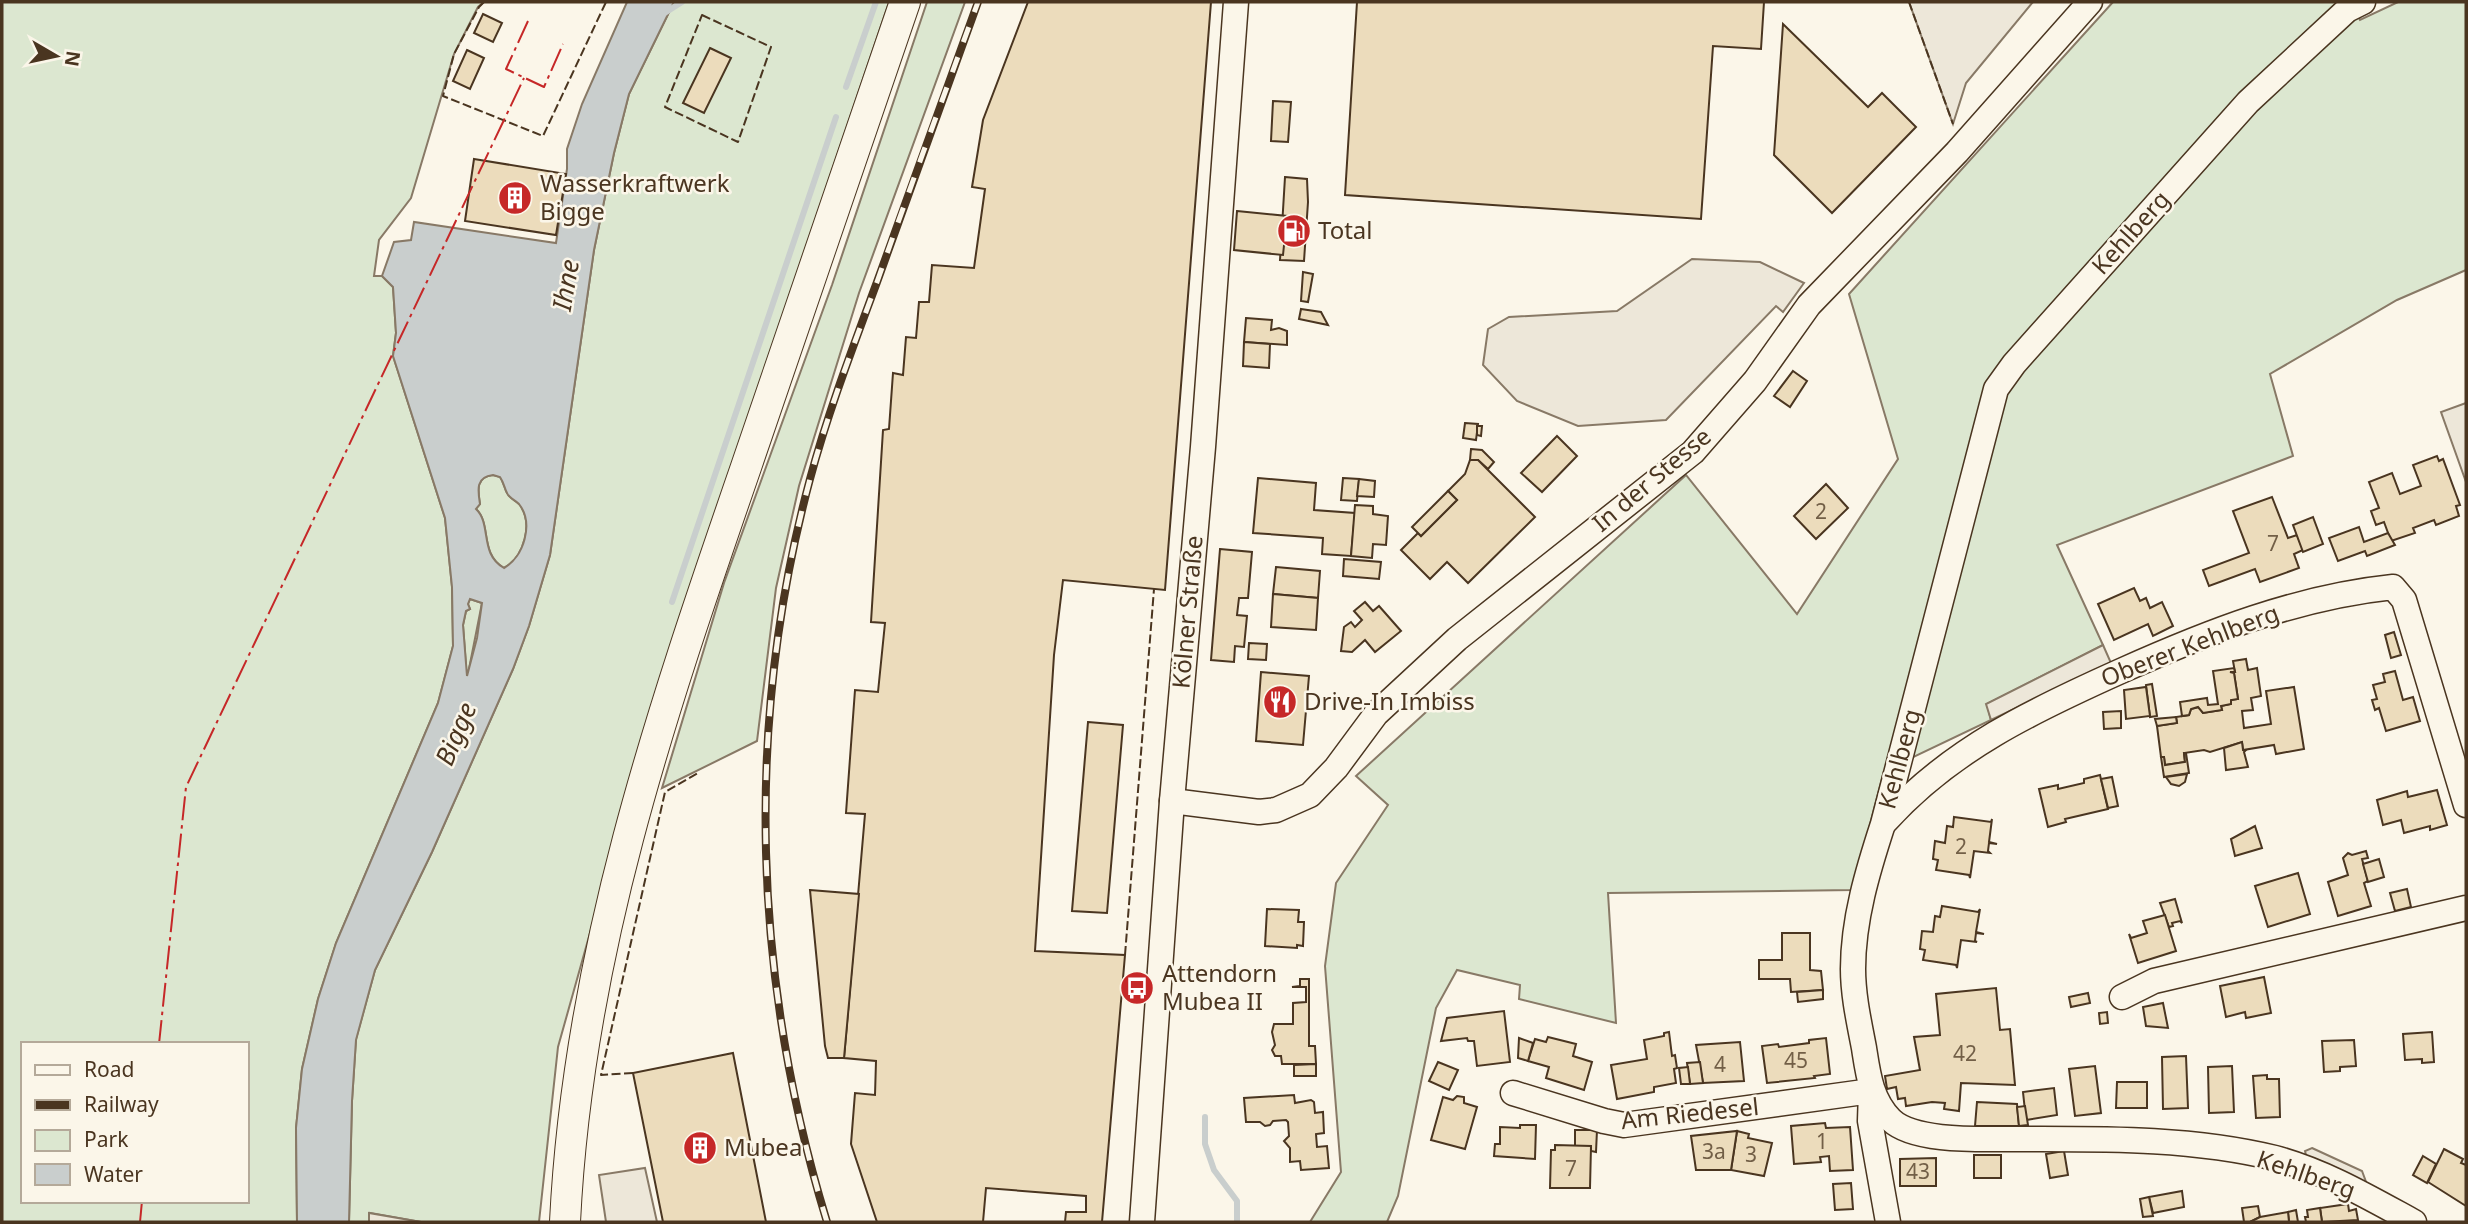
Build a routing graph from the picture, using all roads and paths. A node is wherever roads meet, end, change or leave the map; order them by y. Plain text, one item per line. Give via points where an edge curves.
1 (905, 2) edge
2 (1236, 2) edge
3 (2090, 2) edge
4 (2362, 2) edge
5 (1172, 801) junction
6 (2466, 805) edge
7 (1884, 824) junction
8 (2466, 908) edge
9 (2122, 997) dead end
10 (1871, 1091) junction
11 (1513, 1094) dead end
12 (565, 1222) edge
13 (1142, 1222) edge
14 (1888, 1222) edge
15 (2414, 1222) edge

1 - 12 main road via 687,638 629,832 588,1007 576,1082
2 - 5 street, Kölner Straße
3 - 5 street, In der Stesse via 1956,152 1809,305 1755,381 1693,452 1457,639 1377,714 1310,795 1259,812
4 - 7 street, Kehlberg via 2347,10 2248,102 1996,389
5 - 13 street, Kölner Straße
6 - 7 street, Oberer Kehlberg via 2404,600 2393,587 2349,592 2242,621 2093,684 2000,728 1907,797
7 - 10 street, Kehlberg via 1858,916 1853,969
8 - 9 street via 2154,981
10 - 11 street, Am Riedesel via 1624,1125
10 - 14 street via 1870,1121
10 - 15 street, Kehlberg via 1892,1121 1905,1129 1946,1137 2184,1144 2276,1159 2345,1185

